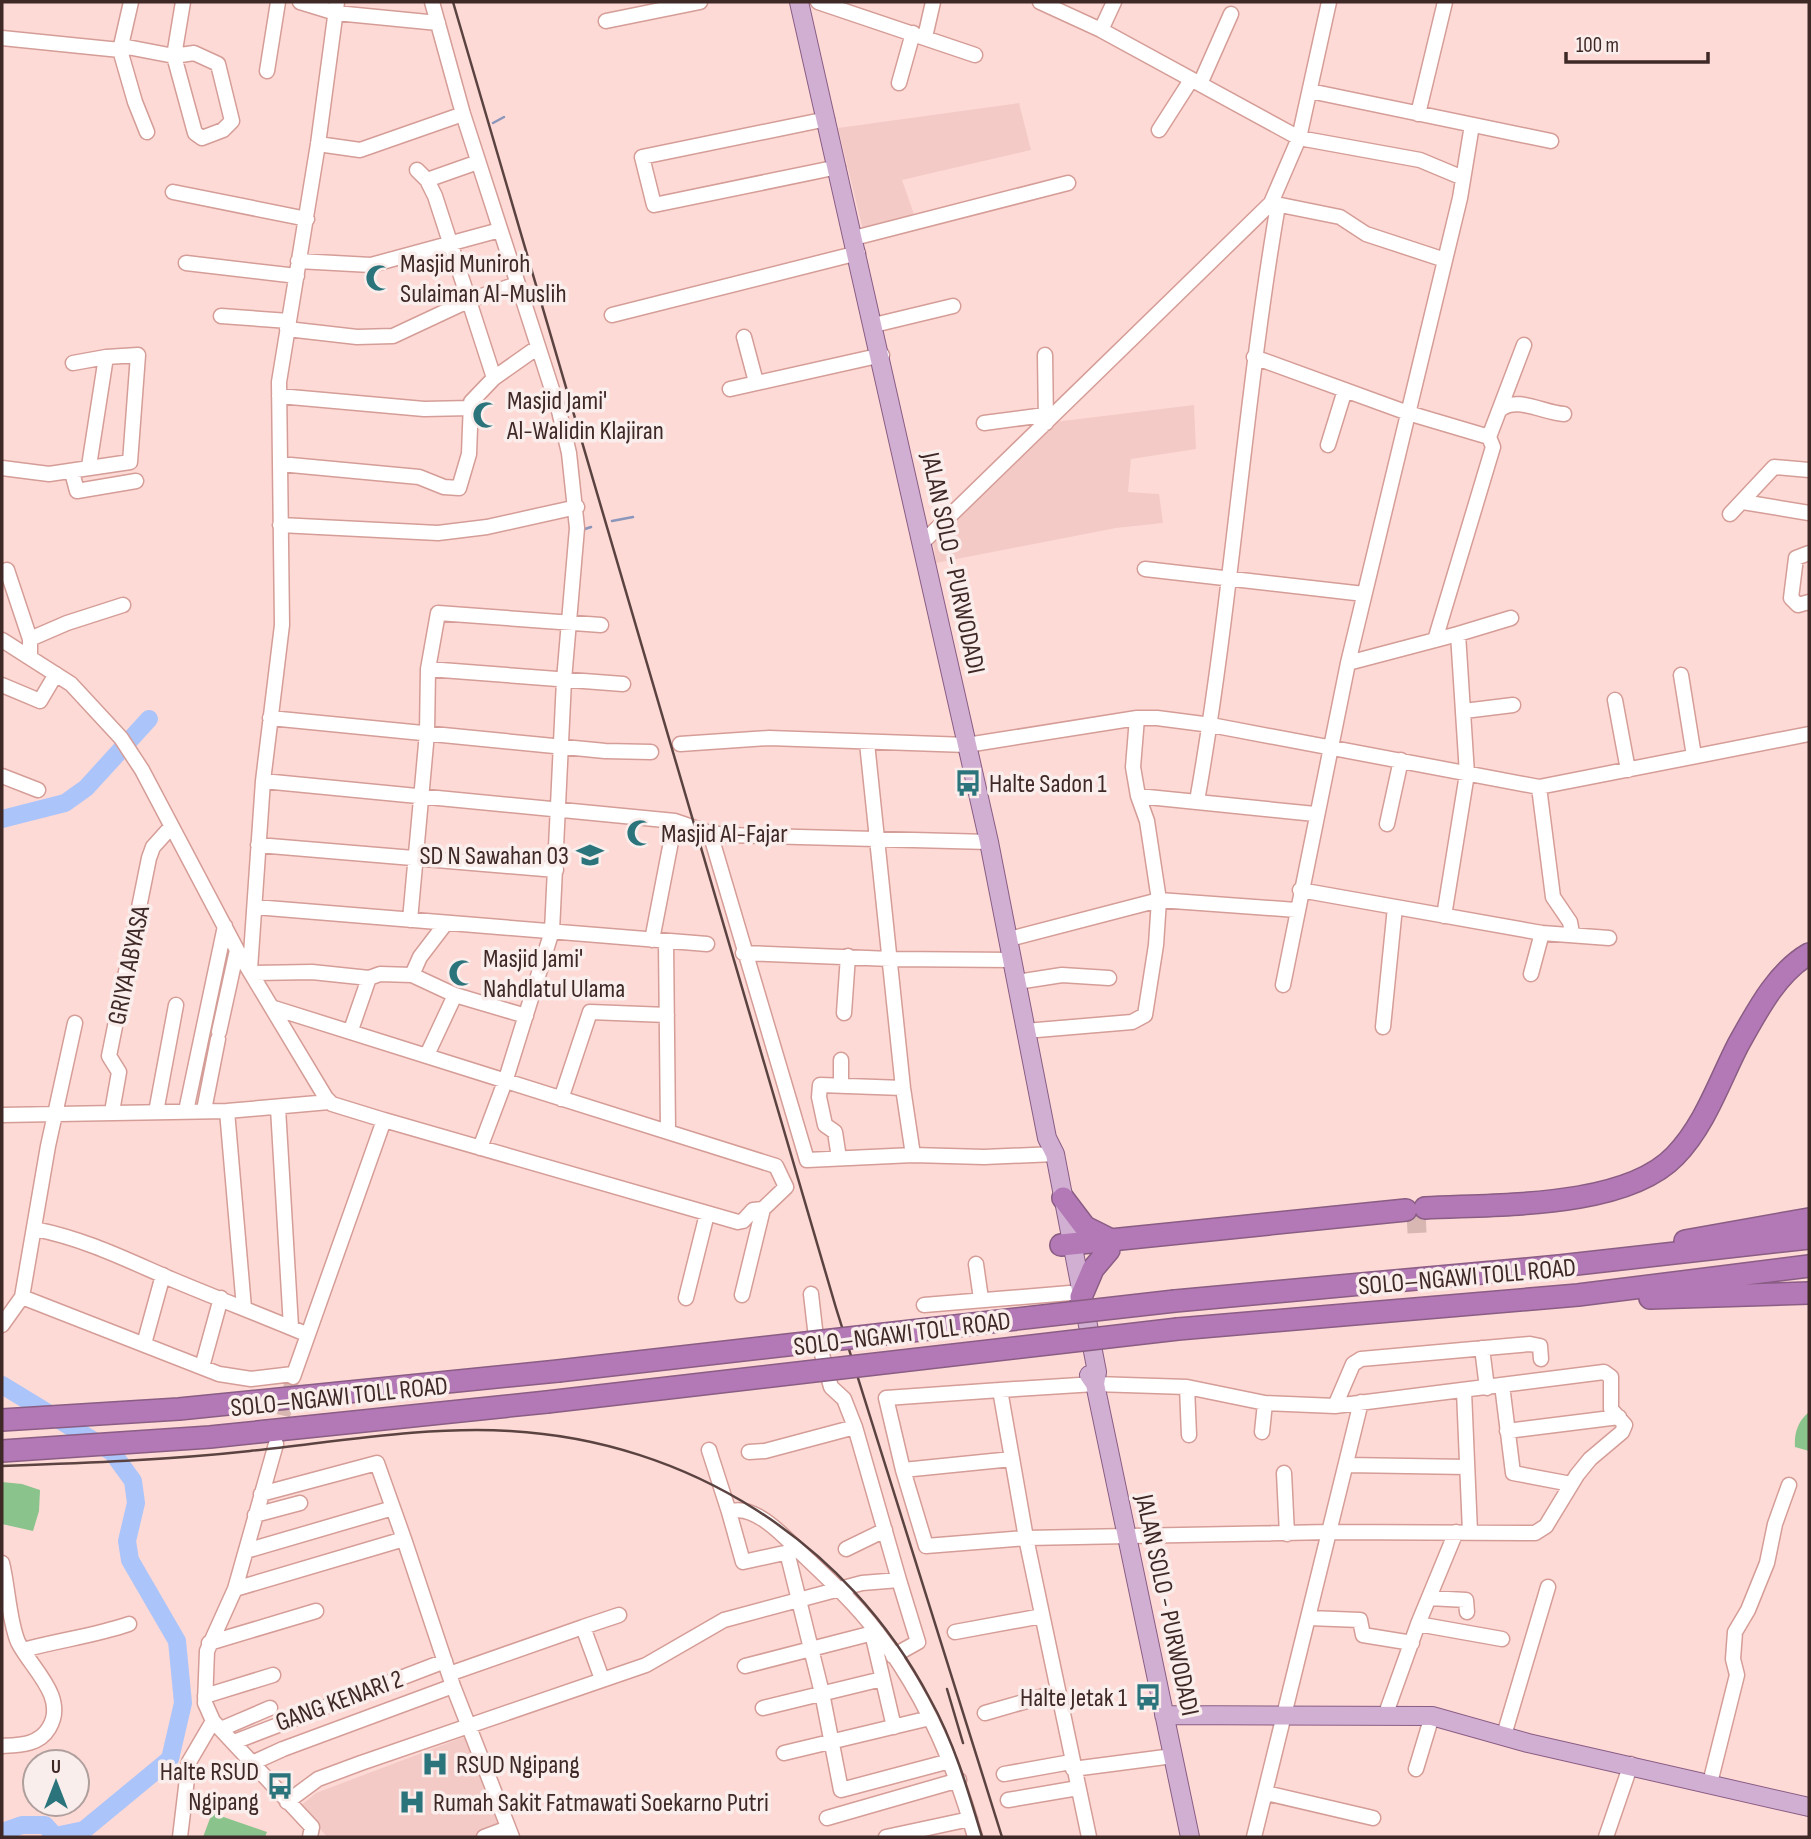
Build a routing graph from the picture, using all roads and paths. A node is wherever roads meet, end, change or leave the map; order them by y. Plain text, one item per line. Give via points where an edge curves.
1 (131, 2) edge
2 (183, 2) edge
3 (278, 2) edge
4 (300, 2) edge
5 (432, 2) edge
6 (701, 2) edge
7 (799, 2) edge
8 (818, 2) edge
9 (933, 2) edge
10 (1040, 2) edge
11 (1114, 2) edge
12 (1329, 2) edge
13 (1445, 2) edge
14 (337, 8) edge
15 (1231, 13) dead end
16 (606, 21) dead end
17 (438, 23) junction
18 (1101, 30) junction
19 (919, 35) junction
20 (2, 37) edge
21 (121, 48) junction
22 (975, 55) dead end
23 (174, 56) junction
24 (267, 71) dead end
25 (1196, 82) junction
26 (899, 83) dead end
27 (1310, 91) junction
28 (463, 114) junction
29 (1418, 114) junction
30 (827, 119) junction
31 (1472, 125) junction
32 (1159, 130) dead end
33 (147, 132) dead end
34 (1299, 138) junction
35 (1551, 141) dead end
36 (318, 144) junction
37 (478, 162) junction
38 (838, 167) junction
39 (1463, 178) junction
40 (1068, 183) dead end
41 (173, 192) dead end
42 (1275, 204) junction
43 (307, 219) junction
44 (500, 230) junction
45 (450, 243) junction
46 (856, 246) junction
47 (1444, 260) junction
48 (298, 261) junction
49 (186, 263) dead end
50 (297, 276) junction
51 (517, 284) junction
52 (470, 300) junction
53 (953, 306) dead end
54 (612, 315) dead end
55 (221, 316) dead end
56 (288, 325) junction
57 (874, 325) junction
58 (744, 337) dead end
59 (1524, 345) dead end
60 (538, 346) junction
61 (881, 355) junction
62 (1045, 355) dead end
63 (106, 357) junction
64 (1254, 357) junction
65 (73, 363) dead end
66 (495, 378) junction
67 (756, 383) junction
68 (730, 389) dead end
69 (1345, 390) junction
70 (279, 397) junction
71 (471, 408) junction
72 (1500, 409) junction
73 (1408, 413) junction
74 (1564, 414) dead end
75 (1046, 419) junction
76 (984, 423) dead end
77 (1489, 437) junction
78 (1328, 445) dead end
79 (280, 464) junction
80 (89, 466) junction
81 (2, 468) edge
82 (1809, 470) edge
83 (72, 472) junction
84 (135, 481) dead end
85 (1744, 502) junction
86 (576, 507) junction
87 (1809, 513) edge
88 (1730, 514) dead end
89 (280, 525) junction
90 (923, 542) junction
91 (1809, 554) edge
92 (1145, 569) dead end
93 (7, 570) dead end
94 (1231, 578) junction
95 (1364, 594) junction
96 (1809, 601) edge
97 (123, 605) dead end
98 (1511, 618) dead end
99 (570, 622) junction
100 (601, 625) dead end
101 (1458, 634) junction
102 (30, 639) junction
103 (2, 640) edge
104 (1435, 640) junction
105 (30, 655) junction
106 (1348, 663) junction
107 (428, 669) junction
108 (56, 674) junction
109 (1681, 675) dead end
110 (564, 680) junction
111 (623, 684) dead end
112 (2, 685) edge
113 (1615, 700) dead end
114 (1513, 705) dead end
115 (1464, 711) junction
116 (270, 718) junction
117 (1138, 719) junction
118 (1211, 725) junction
119 (427, 733) junction
120 (1809, 734) edge
121 (867, 743) junction
122 (680, 744) dead end
123 (967, 745) junction
124 (562, 746) junction
125 (1330, 747) junction
126 (651, 752) dead end
127 (1694, 757) junction
128 (1401, 760) junction
129 (1628, 770) junction
130 (1467, 774) junction
131 (2, 776) edge
132 (263, 781) junction
133 (1539, 788) junction
134 (38, 790) dead end
135 (419, 796) junction
136 (1138, 796) junction
137 (1197, 801) junction
138 (560, 809) junction
139 (1315, 814) junction
140 (674, 821) junction
141 (1387, 824) dead end
142 (171, 827) junction
143 (710, 833) junction
144 (879, 840) junction
145 (989, 842) junction
146 (258, 845) junction
147 (415, 857) junction
148 (556, 870) junction
149 (1300, 890) junction
150 (1159, 900) junction
151 (255, 907) junction
152 (1395, 907) junction
153 (1296, 910) junction
154 (1444, 916) junction
155 (410, 920) junction
156 (446, 923) junction
157 (225, 926) junction
158 (552, 931) junction
159 (1542, 933) junction
160 (1572, 933) junction
161 (1609, 938) dead end
162 (1009, 939) junction
163 (659, 941) junction
164 (707, 944) dead end
165 (237, 950) junction
166 (743, 953) junction
167 (1809, 954) edge
168 (848, 956) junction
169 (891, 959) junction
170 (1013, 960) junction
171 (1809, 969) edge
172 (252, 971) junction
173 (1531, 974) dead end
174 (412, 975) junction
175 (369, 978) junction
176 (1109, 978) dead end
177 (1017, 982) junction
178 (1283, 985) dead end
179 (455, 995) junction
180 (176, 1005) dead end
181 (274, 1008) junction
182 (844, 1013) dead end
183 (667, 1014) junction
184 (526, 1016) junction
185 (75, 1023) dead end
186 (1383, 1027) dead end
187 (351, 1030) junction
188 (1025, 1031) junction
189 (427, 1055) junction
190 (841, 1060) dead end
191 (506, 1079) junction
192 (841, 1084) junction
193 (902, 1088) junction
194 (561, 1099) junction
195 (329, 1102) junction
196 (113, 1106) dead end
197 (278, 1108) junction
198 (204, 1110) junction
199 (186, 1111) junction
200 (227, 1111) junction
201 (156, 1112) junction
202 (2, 1115) edge
203 (54, 1115) junction
204 (384, 1120) junction
205 (668, 1131) junction
206 (480, 1148) junction
207 (1049, 1149) junction
208 (913, 1154) junction
209 (839, 1158) junction
210 (1057, 1188) junction
211 (763, 1209) junction
212 (707, 1214) junction
213 (1416, 1216) junction
214 (1809, 1219) edge
215 (35, 1229) junction
216 (1809, 1238) edge
217 (1110, 1245) junction
218 (1067, 1251) junction
219 (976, 1264) dead end
220 (1559, 1266) junction
221 (1809, 1266) edge
222 (163, 1275) junction
223 (1809, 1293) edge
224 (742, 1294) dead end
225 (811, 1294) dead end
226 (1076, 1295) junction
227 (1577, 1295) junction
228 (22, 1297) junction
229 (221, 1298) junction
230 (686, 1298) dead end
231 (981, 1299) junction
232 (924, 1305) dead end
233 (244, 1308) junction
234 (2, 1325) edge
235 (291, 1327) junction
236 (306, 1334) junction
237 (144, 1344) junction
238 (1482, 1348) junction
239 (1541, 1359) dead end
240 (202, 1367) junction
241 (1094, 1384) junction
242 (1502, 1385) junction
243 (1188, 1387) junction
244 (1487, 1388) junction
245 (1000, 1390) junction
246 (1464, 1391) junction
247 (1361, 1402) junction
248 (1265, 1403) junction
249 (1335, 1406) junction
250 (1619, 1417) junction
251 (2, 1420) edge
252 (855, 1427) junction
253 (1507, 1431) junction
254 (1262, 1432) dead end
255 (1189, 1435) dead end
256 (276, 1444) tunnel mouth
257 (709, 1450) dead end
258 (2, 1451) edge
259 (749, 1452) dead end
260 (1012, 1459) junction
261 (1347, 1465) junction
262 (1467, 1467) junction
263 (903, 1470) junction
264 (1284, 1473) dead end
265 (1571, 1484) junction
266 (1789, 1485) dead end
267 (261, 1494) junction
268 (300, 1503) dead end
269 (393, 1508) junction
270 (729, 1512) junction
271 (256, 1515) junction
272 (885, 1530) junction
273 (1330, 1532) junction
274 (1463, 1532) junction
275 (1287, 1534) junction
276 (1126, 1536) junction
277 (1026, 1538) junction
278 (404, 1539) junction
279 (846, 1549) dead end
280 (793, 1551) junction
281 (246, 1552) junction
282 (2, 1563) edge
283 (899, 1580) junction
284 (1548, 1587) dead end
285 (235, 1589) junction
286 (841, 1591) junction
287 (1429, 1598) junction
288 (799, 1601) junction
289 (6, 1603) edge
290 (316, 1611) dead end
291 (1467, 1612) dead end
292 (619, 1615) dead end
293 (1042, 1616) junction
294 (1309, 1618) junction
295 (129, 1624) dead end
296 (1418, 1624) junction
297 (583, 1627) junction
298 (955, 1632) dead end
299 (875, 1633) junction
300 (1502, 1639) dead end
301 (209, 1643) junction
302 (1412, 1643) junction
303 (809, 1649) junction
304 (23, 1650) junction
305 (893, 1656) junction
306 (745, 1666) dead end
307 (449, 1674) junction
308 (273, 1675) dead end
309 (602, 1679) junction
310 (883, 1679) junction
311 (1058, 1692) junction
312 (822, 1693) junction
313 (205, 1696) junction
314 (270, 1708) dead end
315 (762, 1708) dead end
316 (985, 1713) dead end
317 (1164, 1715) junction
318 (1385, 1716) junction
319 (1432, 1716) junction
320 (930, 1718) junction
321 (1283, 1718) junction
322 (217, 1725) junction
323 (471, 1725) junction
324 (894, 1727) junction
325 (1504, 1735) junction
326 (234, 1742) junction
327 (831, 1742) junction
328 (2, 1746) edge
329 (784, 1753) dead end
330 (1173, 1756) junction
331 (950, 1761) junction
332 (252, 1763) junction
333 (1072, 1766) junction
334 (1646, 1768) junction
335 (1416, 1769) dead end
336 (1004, 1774) dead end
337 (959, 1780) junction
338 (1710, 1783) junction
339 (1078, 1788) junction
340 (1266, 1793) junction
341 (1008, 1800) dead end
342 (287, 1802) junction
343 (1809, 1807) edge
344 (827, 1818) dead end
345 (1373, 1818) dead end
346 (970, 1819) junction
347 (510, 1833) edge
348 (314, 1834) edge
349 (180, 1837) edge
350 (484, 1837) edge
351 (886, 1837) edge
352 (975, 1837) edge
353 (1089, 1837) edge
354 (1190, 1837) edge
355 (1254, 1837) edge
356 (1606, 1837) edge

1 - 21 street
2 - 23 street
3 - 24 street
4 - 14 street
5 - 17 street
6 - 16 street
7 - 30 main road, JALAN SOLO - PURWODADI
8 - 19 street
9 - 19 street
10 - 18 street
11 - 18 street
12 - 27 street
13 - 29 street
14 - 17 street
14 - 36 street
15 - 25 street
17 - 28 street
18 - 25 street
19 - 22 street
19 - 26 street
20 - 21 street
21 - 23 street
21 - 33 street
23 - 23 street via 194,53 218,64 230,125 197,137
25 - 32 street
25 - 34 street
27 - 29 street
27 - 34 street
28 - 36 street via 360,150
28 - 37 street
29 - 31 street
30 - 38 main road, JALAN SOLO - PURWODADI
30 - 38 street via 642,157 654,205
31 - 35 street
31 - 39 street
34 - 39 street via 1420,160
34 - 42 street
36 - 43 street
37 - 44 street
37 - 45 street via 422,175
38 - 46 main road, JALAN SOLO - PURWODADI
39 - 47 street
40 - 46 street
41 - 43 street
42 - 47 street via 1340,216 1366,234
42 - 64 street
42 - 75 street
43 - 48 street
44 - 45 street
44 - 51 street
45 - 48 street via 371,265
45 - 52 street
46 - 54 street
46 - 57 main road, JALAN SOLO - PURWODADI
47 - 73 street
48 - 50 street
49 - 50 street
50 - 56 street
51 - 52 street
51 - 60 street
52 - 56 street via 383,337
52 - 66 street
53 - 57 street
55 - 56 street
56 - 70 street
57 - 61 main road, JALAN SOLO - PURWODADI
58 - 67 street
59 - 72 street
60 - 66 street
60 - 86 street via 567,443
61 - 67 street
61 - 90 main road, JALAN SOLO - PURWODADI
62 - 75 street
63 - 65 street
63 - 80 street
63 - 80 street via 140,356 131,461
64 - 69 street
64 - 94 street
66 - 71 street via 474,397
67 - 68 street
69 - 73 street
69 - 78 street
70 - 71 street via 424,409
70 - 79 street
71 - 79 street via 469,454 459,488 443,488 419,477
72 - 74 street via 1516,403
72 - 77 street
73 - 77 street
73 - 95 street
75 - 76 street
75 - 90 street
77 - 104 street via 1493,447
79 - 89 street
80 - 83 street
81 - 83 street
82 - 85 street via 1774,467
83 - 84 street via 77,491
85 - 87 street
85 - 88 street
86 - 89 street via 438,533
86 - 99 street
89 - 116 street via 282,625
90 - 123 main road, JALAN SOLO - PURWODADI
91 - 96 street via 1796,558 1791,598 1798,605
92 - 94 street
93 - 102 street
94 - 95 street
94 - 118 street
95 - 106 street
97 - 102 street
98 - 101 street
99 - 100 street
99 - 107 street via 441,611
99 - 110 street
101 - 104 street
101 - 115 street
102 - 105 street
103 - 105 street
104 - 106 street
105 - 108 street
106 - 125 street
107 - 110 street
107 - 119 street
108 - 112 street via 40,701
108 - 142 street via 89,701 121,738
109 - 127 street
110 - 111 street
110 - 124 street
113 - 129 street
114 - 115 street
115 - 130 street
116 - 119 street
116 - 132 street
117 - 118 street
117 - 123 street
117 - 136 street via 1133,767
118 - 125 street
118 - 137 street
119 - 124 street
119 - 135 street
120 - 127 street
121 - 122 street via 769,738
121 - 123 street
121 - 144 street
123 - 145 main road, JALAN SOLO - PURWODADI
124 - 126 street
124 - 138 street
125 - 128 street
125 - 139 street
127 - 129 street
128 - 130 street
128 - 141 street
129 - 133 street
130 - 133 street
130 - 154 street
131 - 134 street
132 - 135 street
132 - 146 street
133 - 160 street via 1553,897
135 - 138 street
135 - 147 street
136 - 137 street
136 - 150 street via 1147,821
137 - 139 street
138 - 140 street
138 - 148 street
139 - 149 street
140 - 143 street
140 - 163 street
142 - 157 street
142 - 196 street, GRIYA ABYASA via 153,847 149,859 109,1056 119,1072
143 - 144 street
143 - 166 street
144 - 145 street
144 - 169 street
145 - 162 main road, JALAN SOLO - PURWODADI
146 - 147 street
146 - 151 street
147 - 148 street
147 - 155 street
148 - 158 street
149 - 152 street
149 - 153 street
150 - 153 street
150 - 162 street
150 - 188 street via 1144,1017 1132,1022
151 - 155 street
151 - 172 street
152 - 154 street
152 - 186 street
153 - 178 street
154 - 159 street
155 - 156 street
156 - 158 street
156 - 174 street via 419,957
157 - 165 street
157 - 199 street
158 - 163 street
158 - 184 street
159 - 160 street
159 - 173 street
160 - 161 street
162 - 170 main road, JALAN SOLO - PURWODADI
163 - 164 street
163 - 183 street
165 - 172 street
165 - 198 street
166 - 168 street
166 - 209 street via 807,1160
167 - 213 highway via 1786,973 1756,1012 1697,1127 1674,1157 1634,1183 1571,1199
168 - 169 street
168 - 182 street
169 - 170 street
169 - 193 street
170 - 177 main road, JALAN SOLO - PURWODADI
171 - 213 highway via 1763,1020 1716,1118 1672,1174 1637,1195 1595,1208
172 - 175 street
172 - 181 street
174 - 175 street
174 - 179 street
175 - 187 street
176 - 177 street via 1062,975
177 - 188 main road, JALAN SOLO - PURWODADI
179 - 184 street
179 - 189 street
180 - 201 street
181 - 187 street
181 - 195 street
183 - 194 street via 590,1012
183 - 205 street
184 - 191 street
185 - 203 street
187 - 189 street
188 - 207 main road, JALAN SOLO - PURWODADI
189 - 191 street
190 - 192 street
191 - 194 street
191 - 206 street
192 - 193 street
192 - 209 street via 824,1084 819,1090 825,1125 835,1132
193 - 208 street
194 - 205 street
195 - 197 street
195 - 204 street
197 - 200 street
197 - 235 street
198 - 199 street
198 - 200 street
199 - 201 street
200 - 233 street
201 - 203 street
202 - 203 street
203 - 215 street
204 - 206 street
204 - 236 street
205 - 211 street via 776,1166 786,1187
206 - 212 street
207 - 208 street via 984,1157
207 - 210 main road, JALAN SOLO - PURWODADI
208 - 209 street
210 - 217 highway via 1085,1227
210 - 218 main road, JALAN SOLO - PURWODADI
211 - 212 street via 753,1210 740,1222
211 - 224 street
212 - 230 street
213 - 217 highway
214 - 220 highway
215 - 222 street via 93,1244
215 - 228 street
216 - 220 highway, SOLO–NGAWI TOLL ROAD
217 - 218 highway
217 - 226 highway
218 - 226 main road, JALAN SOLO - PURWODADI
219 - 231 street
220 - 251 highway, SOLO–NGAWI TOLL ROAD, bridge via 1175,1301 179,1409
221 - 227 highway, SOLO–NGAWI TOLL ROAD
222 - 229 street
222 - 237 street
223 - 227 highway via 1656,1298
225 - 252 street via 831,1387 844,1399
226 - 231 street
226 - 241 main road, JALAN SOLO - PURWODADI via 1097,1372
227 - 258 highway, SOLO–NGAWI TOLL ROAD, bridge via 1178,1329 210,1437
228 - 234 street
228 - 237 street
229 - 233 street
229 - 240 street
231 - 232 street
233 - 235 street
235 - 236 street
236 - 240 street via 293,1375 233,1378
237 - 240 street
238 - 239 street via 1536,1344
238 - 244 street
238 - 249 street via 1356,1360
241 - 243 street
241 - 245 street
241 - 276 main road, JALAN SOLO - PURWODADI
242 - 244 street
242 - 250 street via 1608,1373 1609,1401
242 - 253 street
243 - 248 street
243 - 255 street
244 - 246 street
245 - 260 street
245 - 263 street via 886,1398
246 - 247 street
246 - 262 street
247 - 249 street
247 - 261 street
248 - 249 street
248 - 254 street
250 - 253 street
250 - 265 street via 1625,1424 1622,1432 1590,1459
252 - 259 street
252 - 272 street
253 - 265 street via 1516,1475
256 - 267 street
257 - 270 street
260 - 263 street
260 - 277 street
261 - 262 street
261 - 273 street
262 - 274 street
263 - 277 street via 926,1546
264 - 275 street
265 - 274 street via 1539,1532
266 - 338 street via 1754,1597 1735,1632 1737,1675
267 - 269 street via 377,1463
267 - 271 street
268 - 271 street
269 - 278 street
269 - 281 street
270 - 280 street via 746,1510 782,1534
270 - 280 street via 743,1562
271 - 281 street
272 - 279 street
272 - 283 street
273 - 274 street
273 - 275 street
273 - 294 street
274 - 287 street
275 - 276 street
276 - 277 street
276 - 317 main road, JALAN SOLO - PURWODADI
277 - 293 street
278 - 285 street
278 - 307 street
280 - 286 street
280 - 288 street
281 - 285 street
282 - 289 street
283 - 286 street via 862,1583
283 - 305 street via 918,1642
284 - 325 street
285 - 301 street
286 - 288 street
286 - 299 street
287 - 291 street via 1466,1600
287 - 296 street
288 - 303 street
288 - 309 street via 724,1620 655,1661
289 - 304 street
290 - 301 street
292 - 297 street
293 - 298 street
293 - 311 street
294 - 302 street via 1359,1620 1363,1635
294 - 321 street
295 - 304 street
296 - 300 street
296 - 302 street
297 - 307 street
297 - 309 street
299 - 303 street
299 - 305 street
299 - 310 street
301 - 313 street
302 - 318 street
303 - 306 street
303 - 312 street
304 - 328 street via 51,1695 52,1724 31,1744
305 - 320 street
307 - 323 street
307 - 326 street, GANG KENARI 2
307 - 332 street
308 - 313 street
309 - 323 street
310 - 312 street
310 - 324 street
311 - 316 street
311 - 333 street
312 - 315 street
312 - 327 street
313 - 322 street
314 - 322 street
317 - 321 main road
317 - 330 main road, JALAN SOLO - PURWODADI
318 - 319 main road
318 - 321 main road
319 - 325 main road
319 - 335 street
320 - 324 street
320 - 331 street
321 - 340 street
322 - 326 street
322 - 349 street via 189,1762
323 - 342 street via 318,1779
323 - 347 street
324 - 327 street
325 - 334 main road
326 - 332 street
327 - 329 street
327 - 331 street via 842,1791
330 - 333 street
330 - 354 main road, JALAN SOLO - PURWODADI
331 - 337 street
332 - 342 street
333 - 336 street
333 - 339 street
334 - 338 main road
334 - 356 street
337 - 344 street
337 - 346 street
338 - 343 main road
339 - 341 street
339 - 353 street
340 - 345 street
340 - 355 street
342 - 348 street
346 - 351 street
346 - 352 street
347 - 350 street

